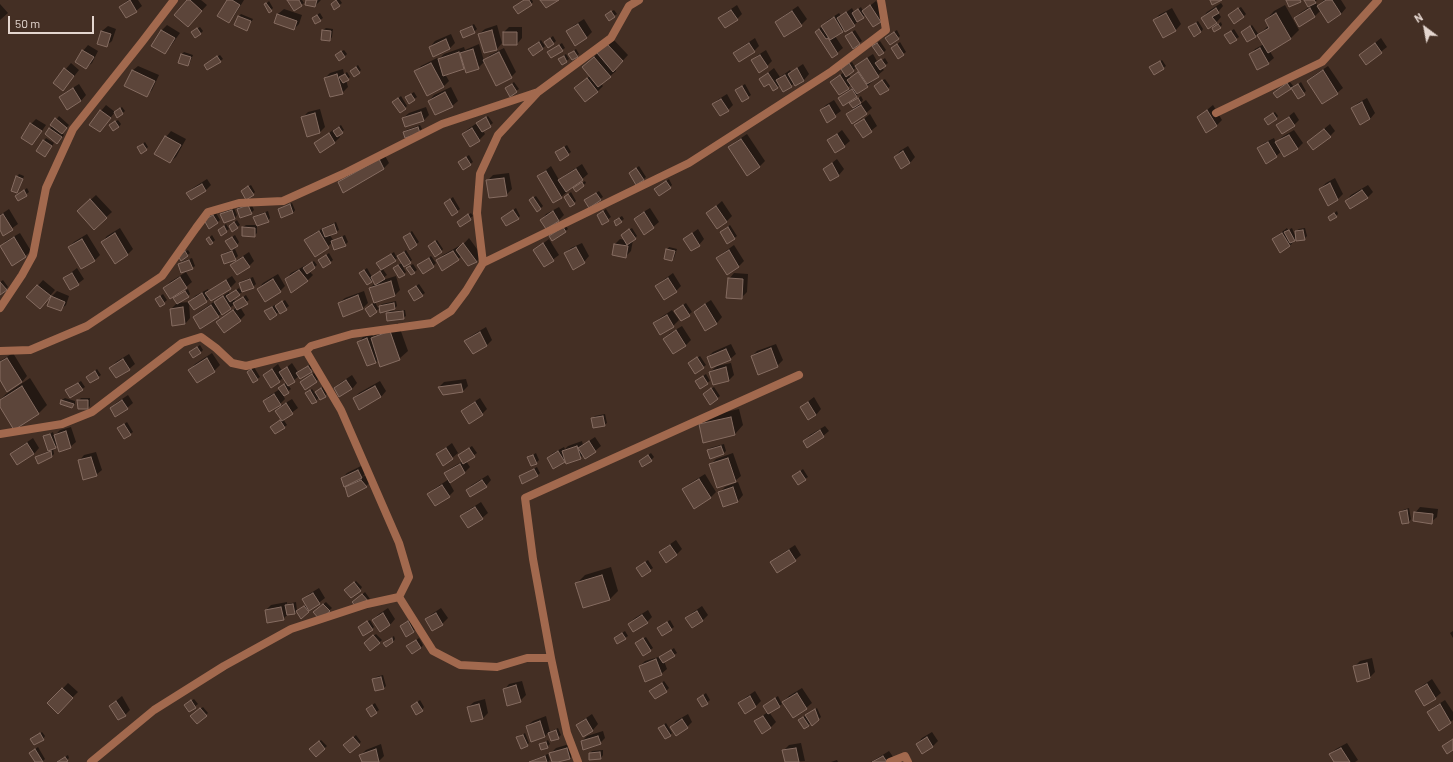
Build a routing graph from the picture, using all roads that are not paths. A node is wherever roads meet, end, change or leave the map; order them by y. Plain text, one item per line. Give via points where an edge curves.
1 (174, 0) edge
2 (639, 0) edge
3 (881, 0) edge
4 (1378, 0) edge
5 (538, 92) junction
6 (1216, 113) dead end
7 (483, 263) junction
8 (0, 308) edge
9 (0, 351) edge
10 (306, 351) junction
11 (799, 375) dead end
12 (0, 434) edge
13 (399, 597) junction
14 (551, 658) junction
15 (91, 762) edge
16 (578, 762) edge
17 (890, 762) edge
18 (908, 762) edge

1 - 8 street via 73,129 46,188 33,255
2 - 5 street via 629,6 611,38
3 - 7 street via 886,30 832,71 689,163
4 - 6 street via 1322,62
5 - 7 street via 498,135 480,174 477,213
5 - 9 street via 442,124 283,201 239,203 208,212 162,276 87,326 30,350
7 - 10 street via 451,311 432,323 352,334 311,346
10 - 12 street via 246,366 232,363 201,336 182,343 92,412 62,424
10 - 13 street via 341,410 399,543 409,576
11 - 14 street via 525,498
13 - 14 street via 433,651 460,665 497,667 527,658
13 - 15 street via 367,604 291,629 224,666 154,710
14 - 16 street via 567,733
17 - 18 street via 905,756

